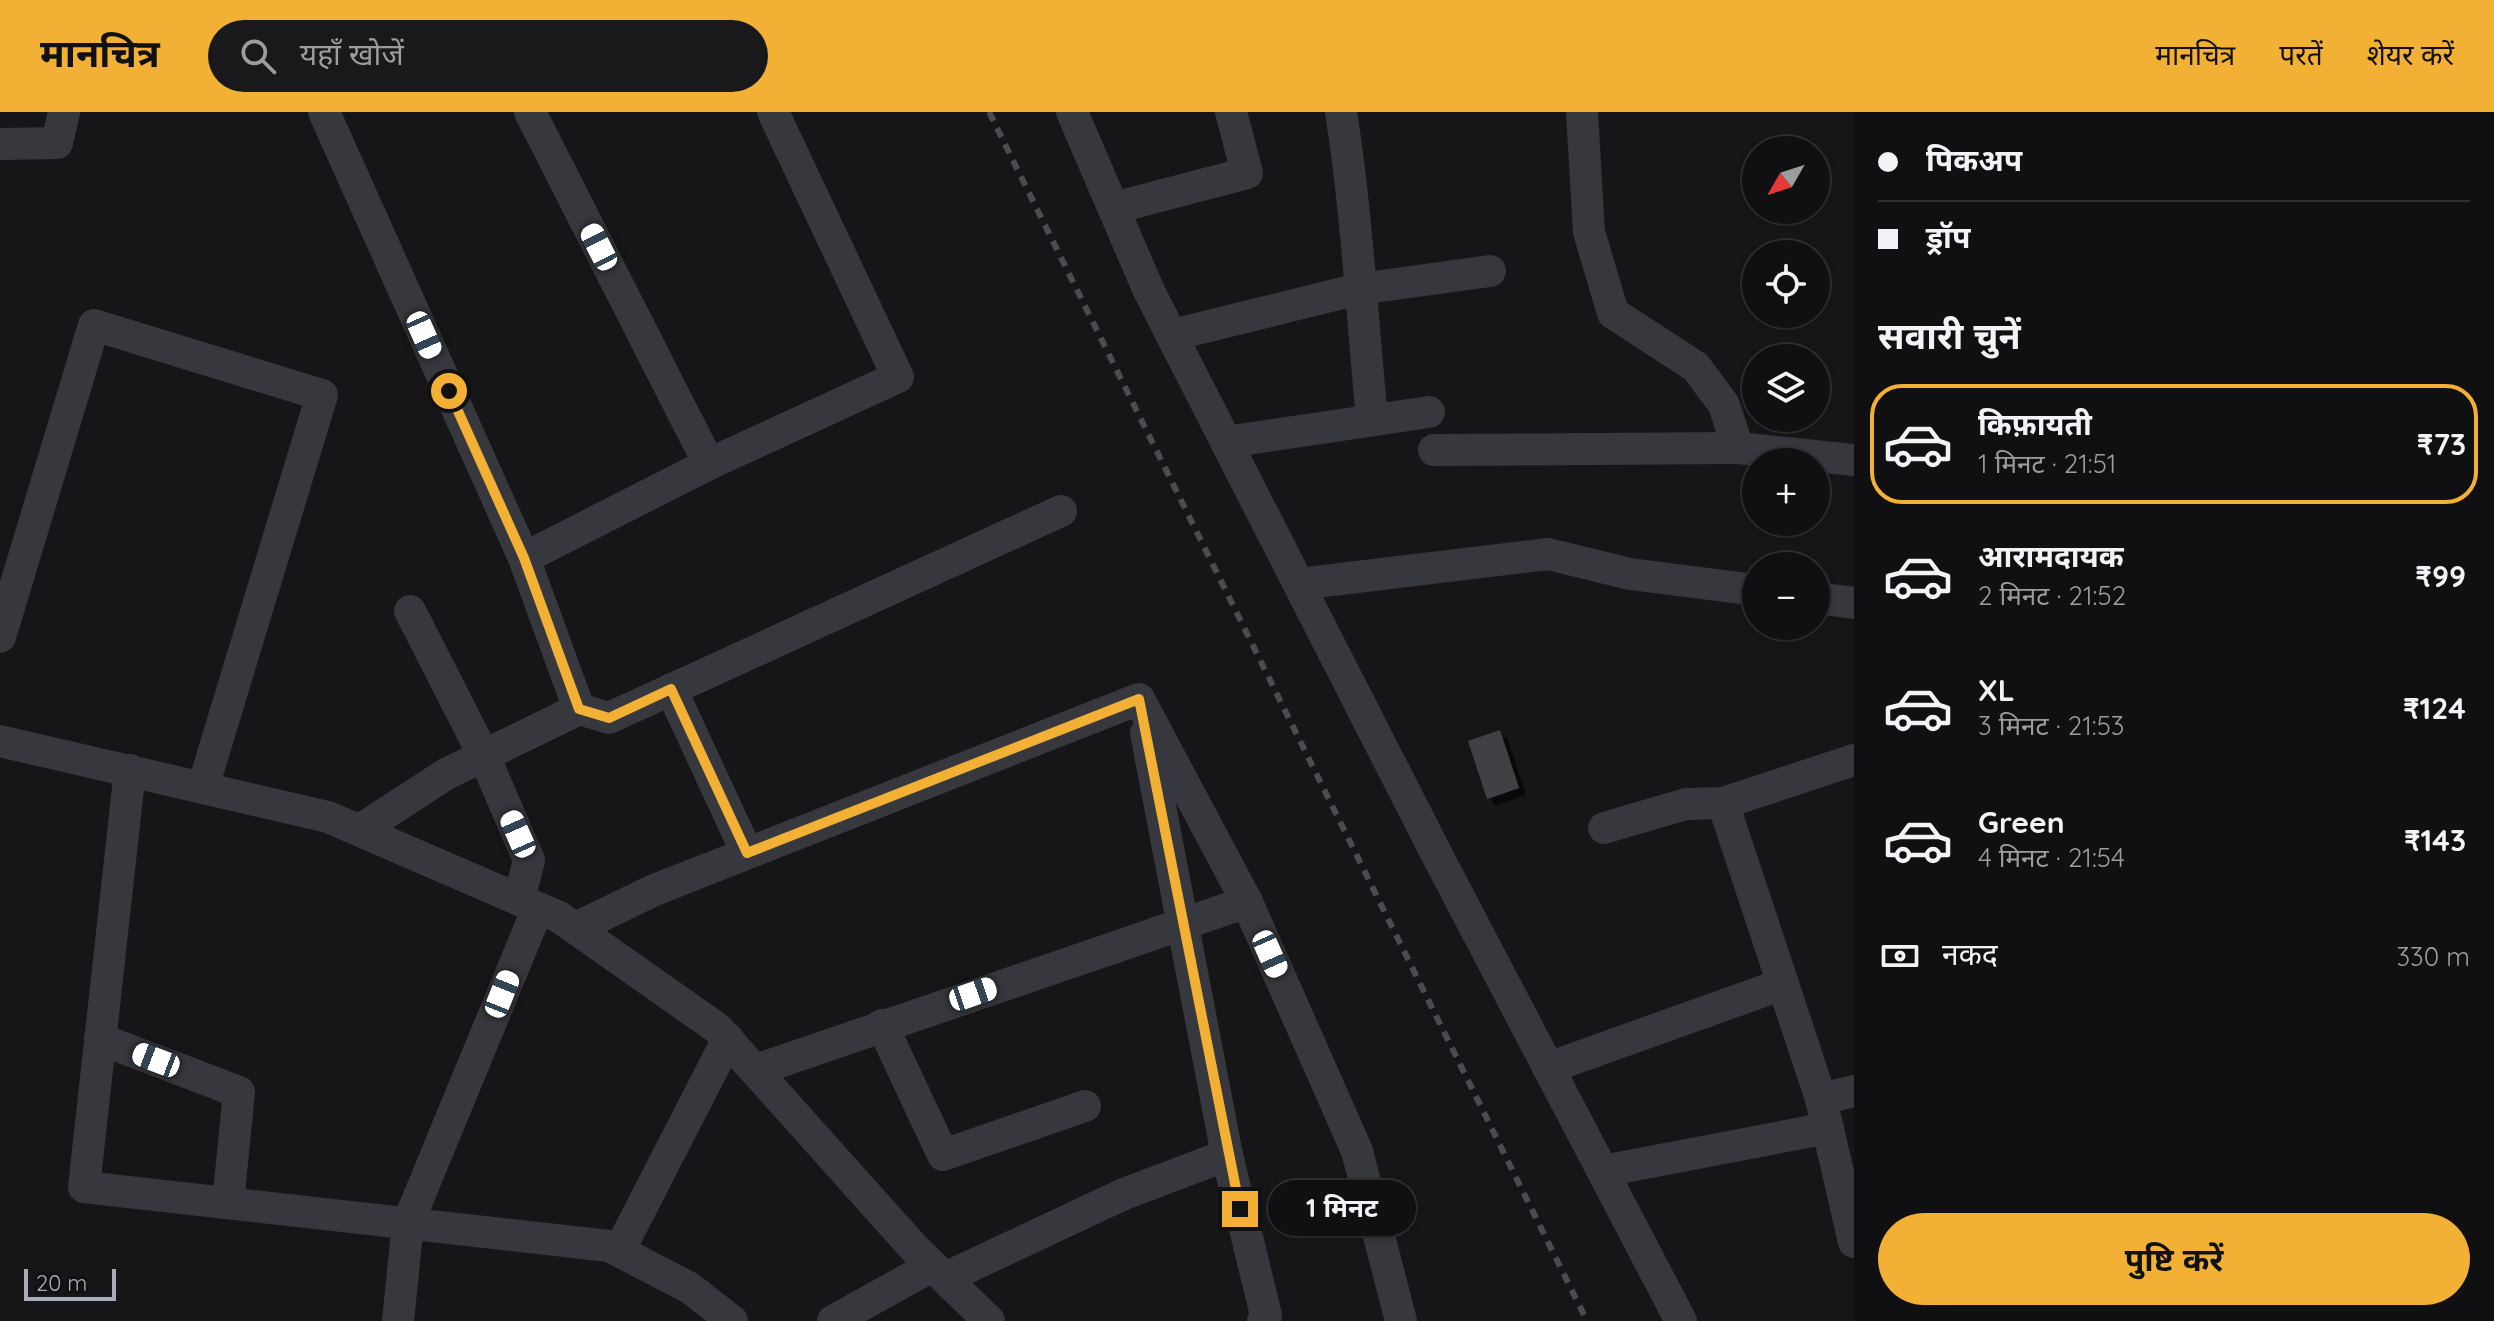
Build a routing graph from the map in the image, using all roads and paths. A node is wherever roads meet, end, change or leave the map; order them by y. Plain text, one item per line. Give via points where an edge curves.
1 (64, 112) edge
2 (324, 112) edge
3 (530, 112) edge
4 (773, 112) edge
5 (1072, 112) edge
6 (1231, 112) edge
7 (1341, 112) edge
8 (1582, 112) edge
9 (0, 144) edge
10 (1114, 208) junction
11 (1490, 271) dead end
12 (1359, 289) junction
13 (1172, 335) junction
14 (1429, 412) dead end
15 (1372, 419) junction
16 (1226, 442) junction
17 (1738, 448) junction
18 (1434, 450) dead end
19 (1854, 460) edge
20 (709, 464) junction
21 (1061, 511) dead end
22 (524, 558) junction
23 (1299, 584) junction
24 (1742, 588) edge
25 (1830, 600) edge
26 (1854, 603) edge
27 (410, 611) dead end
28 (0, 637) edge
29 (671, 689) junction
30 (1139, 699) junction
31 (579, 709) junction
32 (0, 741) edge
33 (484, 756) junction
34 (1854, 760) edge
35 (130, 770) junction
36 (203, 787) junction
37 (1723, 803) junction
38 (1604, 828) dead end
39 (360, 830) junction
40 (747, 853) junction
41 (1247, 902) junction
42 (529, 904) junction
43 (1184, 923) junction
44 (576, 928) junction
45 (1783, 984) junction
46 (882, 1025) junction
47 (100, 1039) junction
48 (728, 1039) junction
49 (1548, 1068) junction
50 (756, 1070) junction
51 (1854, 1091) edge
52 (1085, 1106) dead end
53 (1825, 1114) junction
54 (1227, 1155) junction
55 (1603, 1171) junction
56 (228, 1203) junction
57 (408, 1223) junction
58 (1854, 1242) edge
59 (619, 1251) junction
60 (938, 1272) junction
61 (398, 1321) edge
62 (732, 1321) edge
63 (833, 1321) edge
64 (989, 1321) edge
65 (1263, 1321) edge
66 (1401, 1321) edge
67 (1681, 1321) edge

1 - 9 street via 57,143
2 - 22 street
3 - 20 street
4 - 20 street via 898,377
5 - 10 street
6 - 10 street via 1247,173
7 - 12 street via 1355,200
8 - 17 street via 1589,232 1613,313 1696,367 1724,405
10 - 13 street
11 - 12 street
12 - 13 street
12 - 15 street
13 - 16 street
14 - 15 street
15 - 16 street
16 - 23 street
17 - 18 street
17 - 19 street
20 - 22 street
21 - 29 street
22 - 31 street
23 - 24 street via 1548,554 1630,574
23 - 49 street
25 - 26 street
27 - 33 street
28 - 36 street via 94,325 322,395
29 - 31 street via 609,718
29 - 40 street
30 - 40 street
30 - 41 street
30 - 43 street
31 - 33 street
32 - 35 street
33 - 39 street via 446,774
33 - 42 street via 529,860
34 - 37 street
35 - 36 street
35 - 47 street
36 - 39 street via 328,817
37 - 38 street via 1686,804
37 - 45 street
39 - 42 street
40 - 44 street
41 - 43 street
41 - 66 street via 1357,1151
42 - 44 street
42 - 57 street
43 - 46 street
43 - 54 street
44 - 48 street
45 - 49 street
45 - 53 street
46 - 50 street
46 - 52 street via 943,1155
47 - 56 street via 239,1092
47 - 56 street via 84,1187
48 - 50 street
48 - 59 street
49 - 55 street
50 - 60 street
51 - 53 street
53 - 55 street
53 - 58 street
54 - 60 street
54 - 65 street via 1266,1315
55 - 67 street
56 - 57 street
57 - 59 street
57 - 61 street
59 - 62 street via 690,1288
60 - 63 street
60 - 64 street

